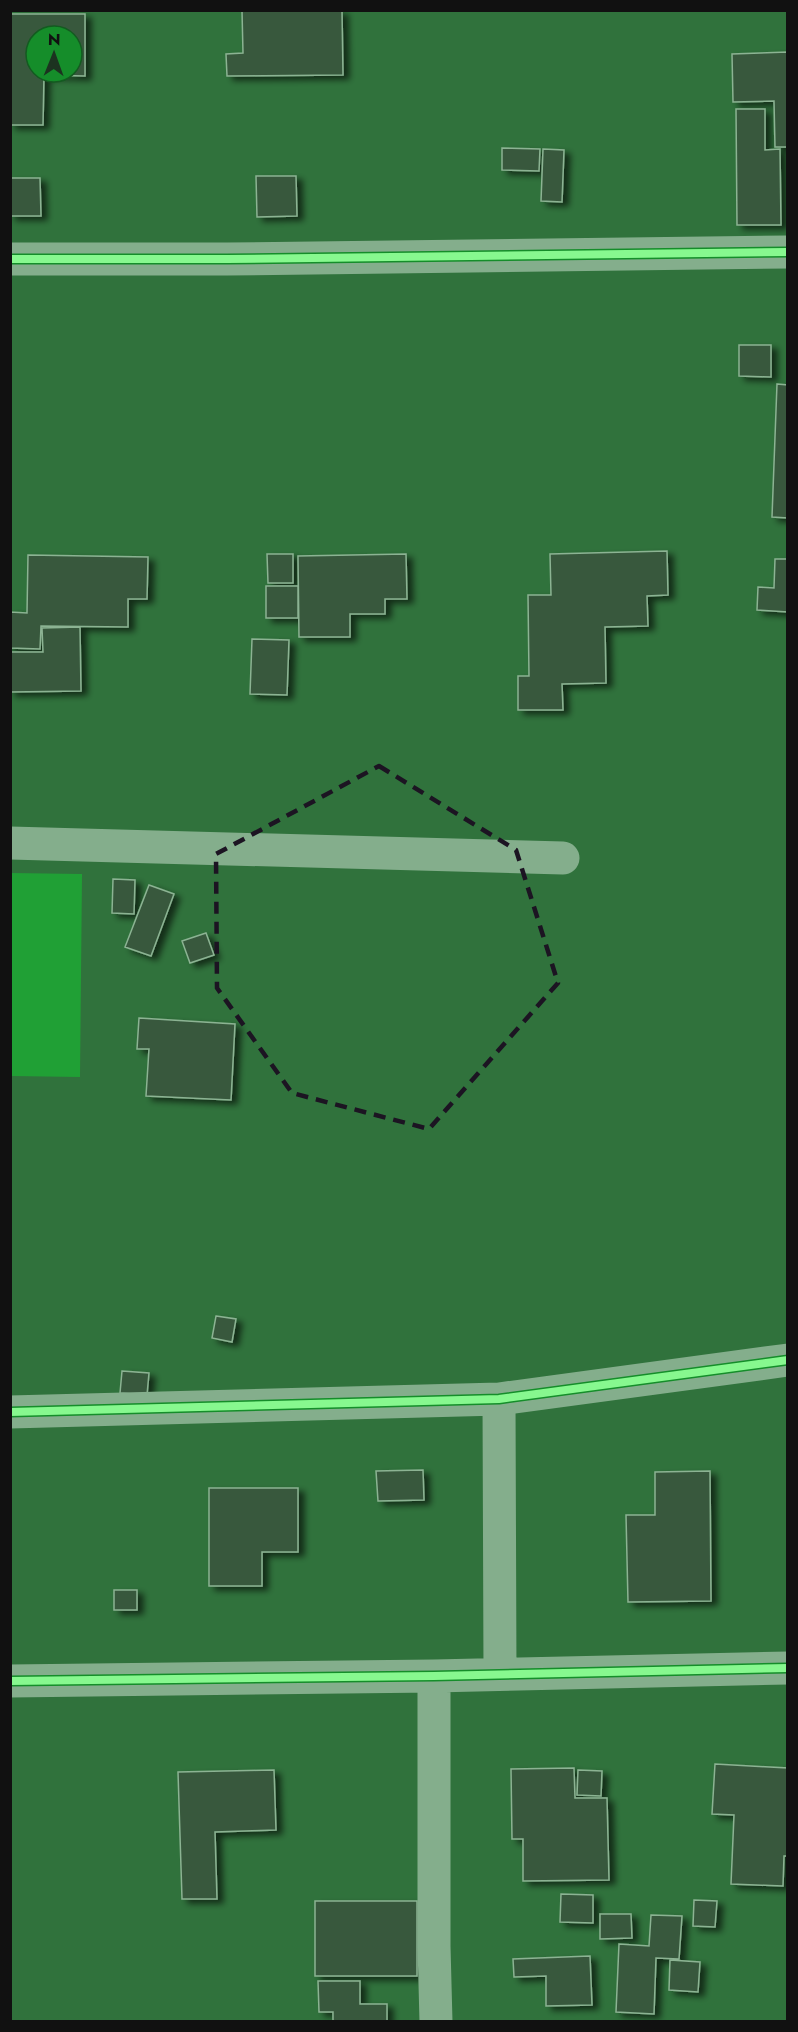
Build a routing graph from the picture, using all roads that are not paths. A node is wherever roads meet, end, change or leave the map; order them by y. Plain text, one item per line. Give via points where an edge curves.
1 (788, 252) edge
2 (10, 259) edge
3 (10, 843) edge
4 (563, 858) dead end
5 (788, 1360) edge
6 (499, 1399) junction
7 (10, 1412) edge
8 (788, 1668) edge
9 (500, 1674) junction
10 (434, 1676) junction
11 (10, 1681) edge
12 (436, 2022) edge

1 - 2 street
3 - 4 street
5 - 6 street
6 - 7 street
6 - 9 street
8 - 9 street
9 - 10 street
10 - 11 street
10 - 12 street

